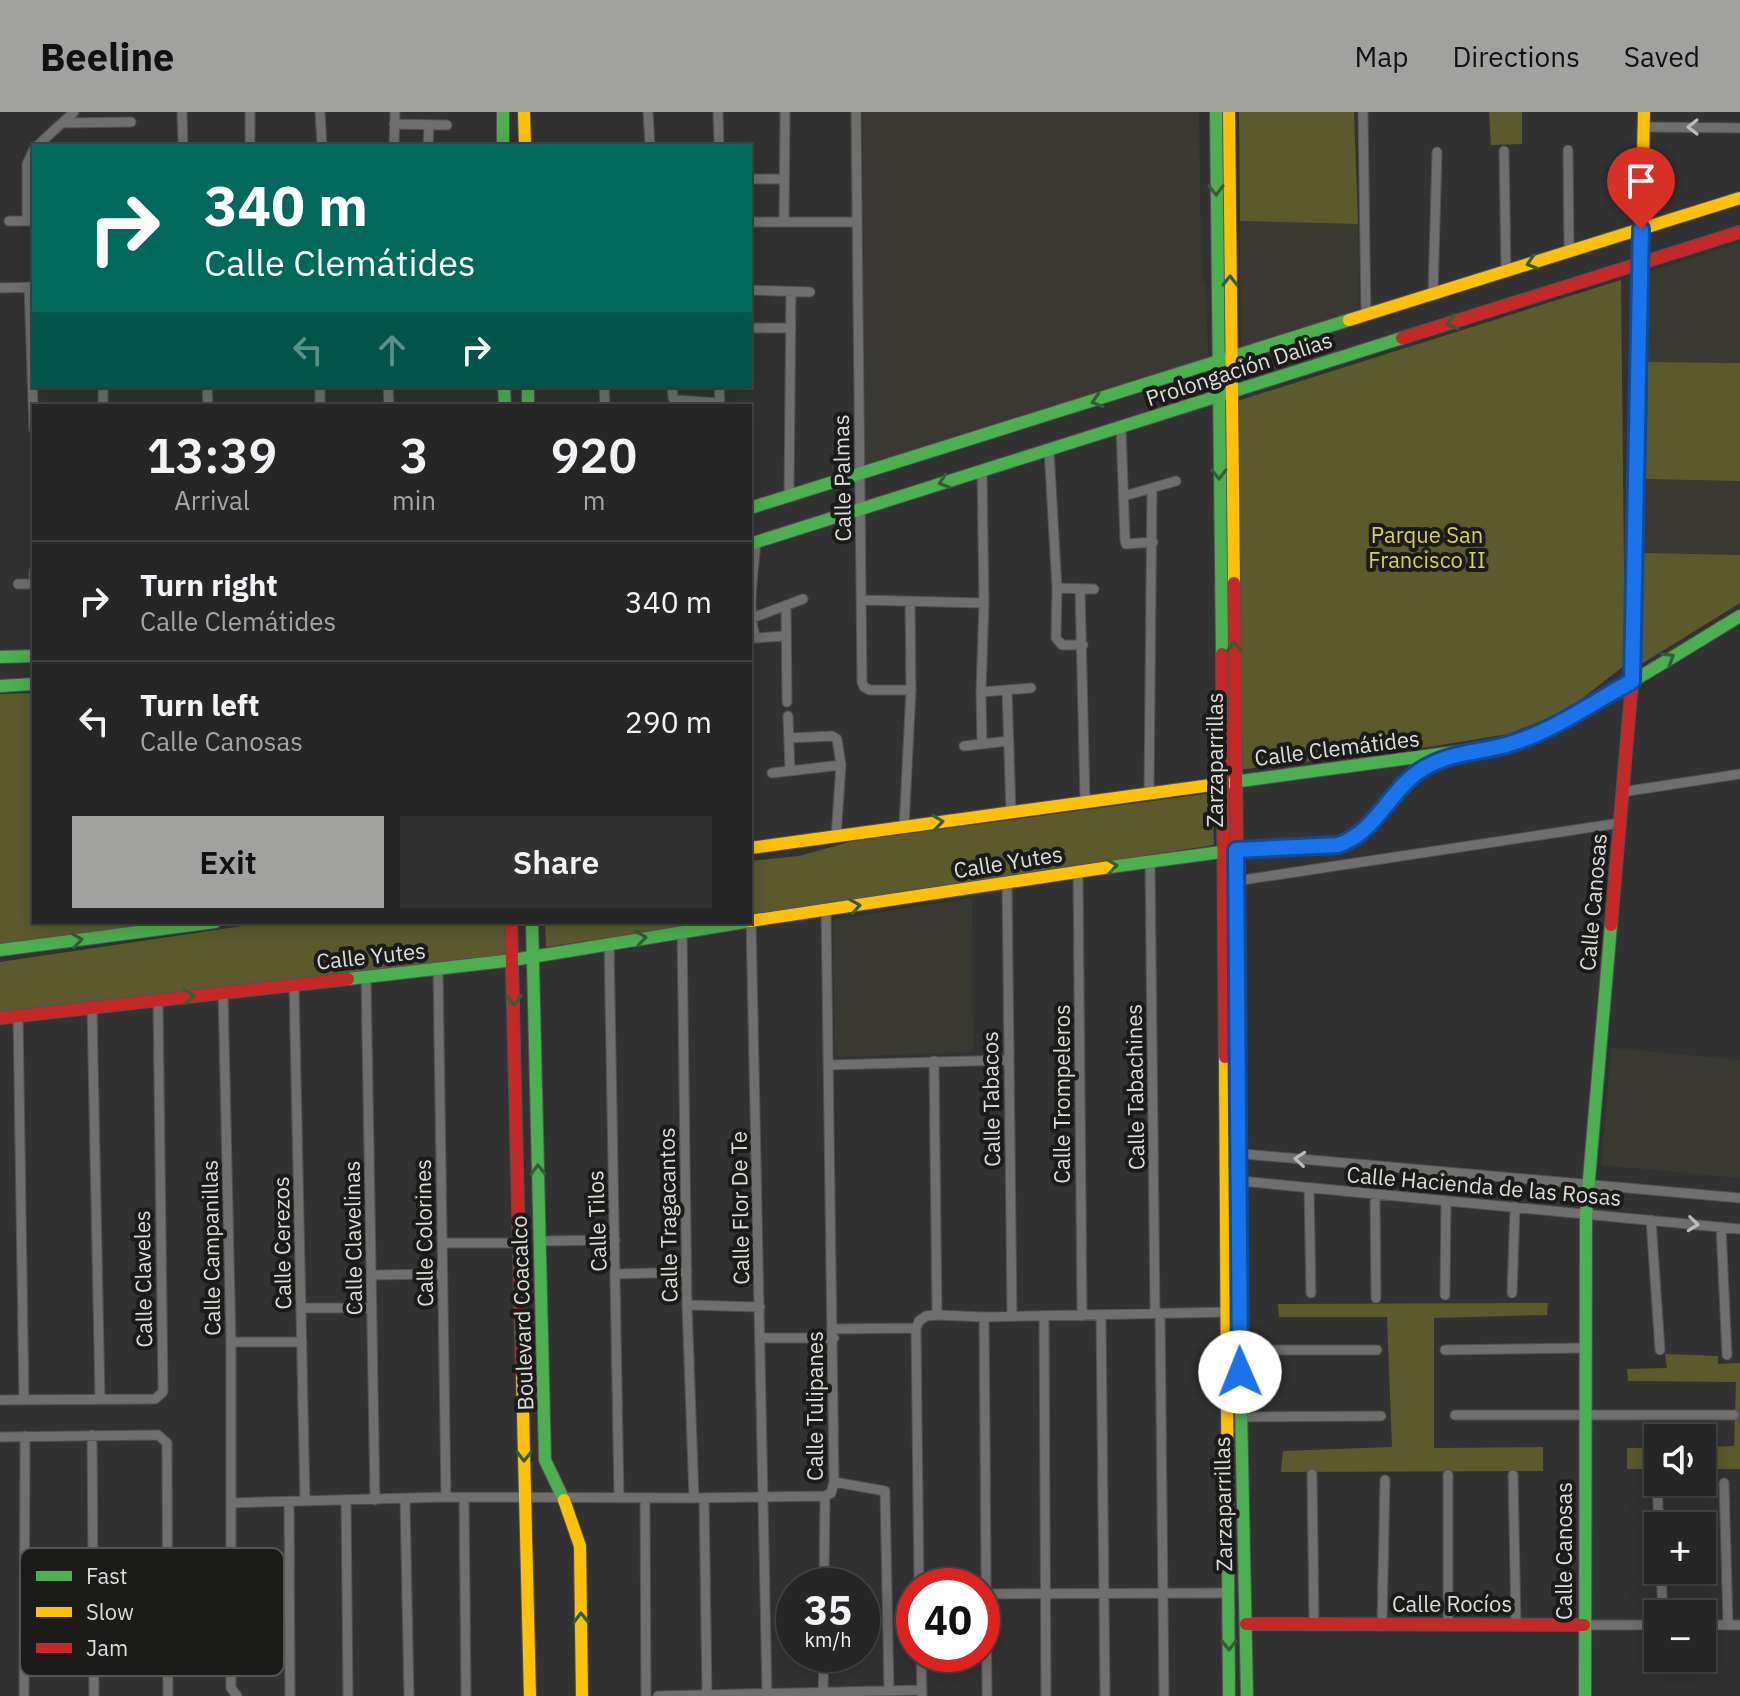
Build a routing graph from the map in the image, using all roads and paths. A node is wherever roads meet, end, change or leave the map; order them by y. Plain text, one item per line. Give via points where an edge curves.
1 (74, 112) edge
2 (182, 112) edge
3 (250, 112) edge
4 (320, 112) edge
5 (395, 112) edge
6 (503, 112) edge
7 (524, 112) edge
8 (648, 112) edge
9 (718, 112) edge
10 (785, 112) edge
11 (856, 112) edge
12 (1216, 112) edge
13 (1229, 112) edge
14 (1363, 112) edge
15 (1638, 112) edge
16 (1644, 112) edge
17 (113, 117) edge
18 (131, 122) dead end
19 (62, 123) junction
20 (394, 124) junction
21 (429, 125) junction
22 (447, 125) dead end
23 (1645, 127) junction
24 (1740, 128) edge
25 (40, 144) edge
26 (183, 144) edge
27 (250, 144) edge
28 (322, 144) edge
29 (394, 144) edge
30 (428, 144) edge
31 (503, 144) edge
32 (525, 144) edge
33 (650, 144) edge
34 (719, 144) edge
35 (1568, 150) dead end
36 (1504, 151) dead end
37 (1437, 152) dead end
38 (32, 155) edge
39 (752, 179) edge
40 (784, 179) junction
41 (30, 187) edge
42 (1740, 198) edge
43 (9, 221) dead end
44 (31, 221) edge
45 (752, 222) edge
46 (784, 222) junction
47 (857, 222) junction
48 (1641, 229) junction
49 (1740, 232) edge
50 (1569, 251) junction
51 (1641, 264) junction
52 (1506, 271) junction
53 (32, 287) edge
54 (0, 288) edge
55 (752, 290) edge
56 (791, 292) junction
57 (810, 292) dead end
58 (1433, 294) junction
59 (1366, 316) junction
60 (752, 328) edge
61 (791, 328) junction
62 (1224, 361) junction
63 (672, 388) edge
64 (1232, 392) junction
65 (1218, 397) junction
66 (720, 404) edge
67 (1121, 428) junction
68 (1049, 450) junction
69 (982, 470) junction
70 (860, 474) junction
71 (1176, 481) dead end
72 (1152, 488) junction
73 (789, 495) junction
74 (1124, 496) junction
75 (752, 507) edge
76 (861, 508) junction
77 (1153, 542) junction
78 (753, 543) edge
79 (18, 584) dead end
80 (32, 584) edge
81 (1057, 588) junction
82 (1080, 589) junction
83 (1094, 589) dead end
84 (803, 599) dead end
85 (861, 600) junction
86 (910, 601) junction
87 (984, 603) junction
88 (786, 605) junction
89 (1740, 616) edge
90 (752, 618) junction
91 (785, 636) junction
92 (1083, 645) junction
93 (32, 656) edge
94 (0, 657) edge
95 (1632, 681) junction
96 (32, 684) edge
97 (0, 686) edge
98 (1031, 688) dead end
99 (911, 690) junction
100 (1007, 690) junction
101 (981, 692) junction
102 (787, 702) dead end
103 (788, 716) dead end
104 (790, 738) junction
105 (1009, 741) junction
106 (982, 744) junction
107 (964, 746) dead end
108 (1454, 754) junction
109 (841, 765) junction
110 (790, 771) junction
111 (772, 773) dead end
112 (1740, 774) edge
113 (1229, 782) junction
114 (1622, 792) junction
115 (1149, 793) junction
116 (1085, 801) junction
117 (1011, 813) junction
118 (1620, 823) junction
119 (904, 827) junction
120 (832, 837) junction
121 (752, 848) edge
122 (1230, 850) junction
123 (752, 855) edge
124 (1150, 861) junction
125 (1078, 871) junction
126 (1236, 881) junction
127 (1007, 882) junction
128 (826, 910) junction
129 (752, 921) edge
130 (200, 924) edge
131 (511, 924) edge
132 (532, 924) edge
133 (731, 924) edge
134 (749, 924) edge
135 (682, 932) junction
136 (609, 943) junction
137 (0, 950) edge
138 (533, 956) junction
139 (513, 960) junction
140 (438, 969) junction
141 (366, 976) junction
142 (294, 984) junction
143 (223, 992) junction
144 (158, 1000) junction
145 (92, 1008) junction
146 (18, 1016) junction
147 (0, 1018) edge
148 (1009, 1060) junction
149 (934, 1061) junction
150 (829, 1065) junction
151 (1226, 1152) junction
152 (1240, 1153) junction
153 (1240, 1181) junction
154 (1225, 1182) junction
155 (1589, 1186) junction
156 (1309, 1188) junction
157 (1375, 1194) junction
158 (1740, 1198) edge
159 (1446, 1201) junction
160 (1515, 1207) junction
161 (1586, 1214) junction
162 (1651, 1220) junction
163 (1721, 1227) junction
164 (1740, 1229) edge
165 (615, 1240) junction
166 (540, 1241) junction
167 (442, 1243) junction
168 (521, 1243) junction
169 (687, 1272) junction
170 (442, 1274) junction
171 (617, 1274) junction
172 (371, 1275) junction
173 (1311, 1293) dead end
174 (1512, 1293) dead end
175 (1445, 1295) dead end
176 (1376, 1298) dead end
177 (687, 1305) junction
178 (760, 1307) junction
179 (301, 1308) junction
180 (372, 1308) junction
181 (1233, 1312) junction
182 (1157, 1313) junction
183 (937, 1315) junction
184 (1101, 1315) junction
185 (1012, 1316) junction
186 (1044, 1316) junction
187 (1082, 1316) junction
188 (984, 1317) junction
189 (916, 1328) junction
190 (833, 1333) junction
191 (760, 1338) junction
192 (231, 1342) junction
193 (302, 1342) junction
194 (1585, 1348) junction
195 (1240, 1350) junction
196 (1377, 1350) dead end
197 (1445, 1350) dead end
198 (1660, 1350) dead end
199 (1727, 1355) dead end
200 (100, 1399) junction
201 (0, 1400) edge
202 (24, 1400) junction
203 (1585, 1414) junction
204 (1455, 1415) dead end
205 (1734, 1415) dead end
206 (1381, 1416) dead end
207 (1241, 1417) junction
208 (92, 1435) junction
209 (25, 1436) junction
210 (0, 1437) edge
211 (1312, 1474) dead end
212 (1448, 1475) dead end
213 (1513, 1475) dead end
214 (1385, 1480) dead end
215 (834, 1482) junction
216 (1724, 1483) dead end
217 (764, 1495) junction
218 (563, 1496) junction
219 (825, 1496) junction
220 (446, 1497) junction
221 (524, 1497) junction
222 (464, 1498) junction
223 (619, 1498) junction
224 (645, 1498) junction
225 (699, 1498) junction
226 (346, 1500) junction
227 (375, 1500) junction
228 (405, 1500) junction
229 (305, 1501) junction
230 (289, 1502) junction
231 (231, 1503) junction
232 (25, 1548) edge
233 (93, 1548) edge
234 (167, 1548) edge
235 (231, 1548) edge
236 (824, 1568) edge
237 (919, 1568) edge
238 (984, 1568) edge
239 (1044, 1593) junction
240 (1104, 1593) junction
241 (1163, 1593) junction
242 (1228, 1593) junction
243 (1000, 1594) edge
244 (1246, 1624) junction
245 (1314, 1624) junction
246 (1382, 1624) junction
247 (1448, 1624) junction
248 (1516, 1624) junction
249 (1584, 1625) junction
250 (1644, 1625) edge
251 (1716, 1625) edge
252 (1728, 1625) junction
253 (1740, 1625) edge
254 (824, 1672) edge
255 (921, 1672) edge
256 (986, 1672) edge
257 (24, 1676) edge
258 (94, 1676) edge
259 (168, 1676) edge
260 (231, 1676) edge
261 (889, 1691) junction
262 (823, 1692) junction
263 (767, 1693) junction
264 (922, 1693) edge
265 (795, 1694) edge
266 (866, 1694) edge
267 (707, 1695) edge
268 (725, 1695) edge
269 (24, 1696) edge
270 (94, 1696) edge
271 (168, 1696) edge
272 (237, 1696) edge
273 (290, 1696) edge
274 (348, 1696) edge
275 (409, 1696) edge
276 (466, 1696) edge
277 (530, 1696) edge
278 (582, 1696) edge
279 (646, 1696) edge
280 (658, 1696) edge
281 (987, 1696) edge
282 (1046, 1696) edge
283 (1105, 1696) edge
284 (1164, 1696) edge
285 (1229, 1696) edge
286 (1247, 1696) edge
287 (1585, 1696) edge

1 - 19 street
2 - 26 street
3 - 27 street
4 - 28 street
5 - 20 street
6 - 31 main road
7 - 32 main road
8 - 33 street
9 - 34 street
10 - 40 street
11 - 47 street, Calle Palmas
12 -> 62 main road, Zarzaparrillas
62 -> 13 main road, Zarzaparrillas
14 - 59 street
15 - 16 street
16 - 23 main road, Calle Canosas
17 - 18 street
17 - 19 street
19 - 25 street
20 - 21 street
20 - 29 street
21 - 22 street
21 - 30 street
24 -> 23 street
23 - 48 main road, Calle Canosas
35 - 50 street
36 - 52 street
37 - 58 street
38 - 41 street via 27,164
39 - 40 street
40 - 46 street
41 - 44 street
42 - 48 main road, Prolongación Dalias
43 - 44 street
45 - 46 street
46 - 47 street
47 - 70 street, Calle Palmas
48 - 50 main road, Prolongación Dalias
48 - 51 main road, Calle Canosas
49 - 51 main road, Prolongación Dalias
50 -> 52 main road, Prolongación Dalias
51 -> 64 main road, Prolongación Dalias
51 - 95 main road, Calle Canosas
52 - 58 main road, Prolongación Dalias
53 - 54 street
55 - 56 street
56 - 57 street
56 - 61 street
58 - 59 main road, Prolongación Dalias
59 - 62 main road, Prolongación Dalias
60 - 61 street
61 - 73 street
62 - 64 main road, Zarzaparrillas
62 - 65 main road, Zarzaparrillas
62 -> 70 main road, Prolongación Dalias
63 - 66 street via 676,400
64 - 65 main road, Prolongación Dalias
113 -> 64 main road, Zarzaparrillas
65 - 67 main road, Prolongación Dalias
65 -> 113 main road, Zarzaparrillas
67 - 68 main road, Prolongación Dalias
67 - 74 street
68 - 69 main road, Prolongación Dalias
68 - 81 street
69 -> 76 main road, Prolongación Dalias
69 - 87 street
70 - 73 main road, Prolongación Dalias
70 - 76 street, Calle Palmas
71 - 72 street
72 - 74 street
72 - 77 street
73 - 75 main road, Prolongación Dalias
74 - 77 street via 1126,544
76 - 78 main road, Prolongación Dalias
76 - 85 street, Calle Palmas
77 - 115 street
78 - 90 street
79 - 80 street
81 - 82 street
81 - 92 street via 1058,643
82 - 83 street
82 - 92 street
84 - 88 street
85 - 86 street
85 - 99 street, Calle Palmas via 864,687
86 - 87 street
86 - 99 street
87 - 101 street
88 - 90 street
88 - 91 street
95 -> 89 main road, Calle Clemátides
90 - 91 street via 756,638
91 - 102 street
92 - 116 street
93 - 94 main road
95 - 108 main road, Calle Clemátides via 1538,732 1506,745
95 - 114 main road, Calle Canosas
96 - 97 main road
98 - 100 street
99 - 119 street
100 - 101 street
100 - 105 street
101 - 106 street
103 - 104 street
104 - 109 street via 832,736 839,744
104 - 110 street
105 - 106 street
105 - 117 street
106 - 107 street
108 - 113 main road, Calle Clemátides
108 - 122 main road, Calle Clemátides via 1422,769 1351,840
109 - 110 street
109 - 120 street
110 - 111 street
112 - 114 street
113 - 115 main road
113 - 122 main road, Zarzaparrillas
114 - 118 main road, Calle Canosas
115 - 116 main road
116 - 117 main road
119 -> 117 main road
118 - 126 street
118 - 155 main road, Calle Canosas
119 - 120 main road
120 - 121 main road
120 - 123 main road
122 - 124 main road, Calle Yutes
122 - 126 main road, Zarzaparrillas
122 - 151 main road, Zarzaparrillas
125 -> 124 main road, Calle Yutes
124 - 182 street, Calle Tabachines
125 - 127 main road, Calle Yutes
125 - 187 street, Calle Trompeleros
126 - 152 main road, Zarzaparrillas
128 -> 127 main road, Calle Yutes
127 - 148 street, Calle Tabacos
128 - 129 main road, Calle Yutes
128 - 150 street, Calle Tulipanes
137 -> 130 main road
131 - 139 main road, Boulevard Coacalco
132 - 138 main road, Boulevard Coacalco
133 - 135 main road, Calle Yutes
134 - 178 street, Calle Flor De Te
136 -> 135 main road, Calle Yutes
135 - 169 street, Calle Tragacantos
136 - 138 main road, Calle Yutes
136 - 165 street, Calle Tilos
138 - 139 main road, Calle Yutes
166 -> 138 main road, Boulevard Coacalco
139 - 140 main road, Calle Yutes
139 -> 168 main road, Boulevard Coacalco
140 - 141 main road, Calle Yutes
140 - 167 street, Calle Colorines
141 - 142 main road, Calle Yutes
141 - 172 street, Calle Clavelinas
142 - 143 main road, Calle Yutes
142 - 179 street, Calle Cerezos
144 -> 143 main road, Calle Yutes
143 - 192 street, Calle Campanillas
144 - 145 main road, Calle Yutes
144 - 200 street, Calle Claveles via 163,1392 155,1399
145 - 146 main road, Calle Yutes
145 - 200 street
146 - 147 main road, Calle Yutes
146 - 202 street
148 - 149 street
148 - 185 street, Calle Tabacos
149 - 150 street
149 - 183 street
150 - 190 street, Calle Tulipanes
151 - 152 street, Calle Hacienda de las Rosas
151 - 154 main road, Zarzaparrillas
152 - 153 main road, Zarzaparrillas
155 -> 152 street, Calle Hacienda de las Rosas
153 - 154 street, Calle Hacienda de las Rosas
153 - 156 street, Calle Hacienda de las Rosas
153 - 181 main road, Zarzaparrillas
154 - 181 main road, Zarzaparrillas
155 - 158 street, Calle Hacienda de las Rosas
155 - 161 main road, Calle Canosas
156 - 157 street, Calle Hacienda de las Rosas
156 - 173 street
157 - 159 street, Calle Hacienda de las Rosas
157 - 176 street
159 - 160 street, Calle Hacienda de las Rosas
159 - 175 street
160 - 161 street, Calle Hacienda de las Rosas
160 - 174 street
161 - 162 street, Calle Hacienda de las Rosas
161 - 194 main road, Calle Canosas
162 -> 163 street, Calle Hacienda de las Rosas
162 - 198 street
163 - 164 street, Calle Hacienda de las Rosas
163 - 199 street
165 - 166 street
165 - 171 street, Calle Tilos
166 - 218 main road, Boulevard Coacalco via 545,1460
167 - 168 street
167 - 170 street, Calle Colorines
168 -> 221 main road, Boulevard Coacalco
169 - 171 street
169 - 177 street, Calle Tragacantos
170 - 172 street
170 - 220 street, Calle Colorines
171 - 223 street, Calle Tilos
172 - 180 street, Calle Clavelinas
177 - 178 street
177 - 225 street, Calle Tragacantos
178 - 191 street, Calle Flor De Te
179 - 180 street
179 - 193 street, Calle Cerezos
180 - 227 street, Calle Clavelinas
181 - 182 street
181 - 195 main road, Zarzaparrillas
181 - 242 main road, Zarzaparrillas
182 - 184 street
182 - 241 street, Calle Tabachines
183 - 188 street
183 - 189 street via 926,1316
184 - 187 street
184 - 240 street
185 - 186 street
185 - 188 street
186 - 187 street
186 - 239 street
188 - 238 street
189 - 190 street
189 - 237 street
190 - 191 street
190 - 215 street, Calle Tulipanes
191 - 217 street, Calle Flor De Te
192 - 193 street
192 - 231 street, Calle Campanillas
193 - 229 street, Calle Cerezos
194 - 197 street
194 - 203 main road, Calle Canosas
195 - 196 street
195 - 207 main road, Zarzaparrillas
200 - 202 street, Calle Claveles
201 - 202 street, Calle Claveles
203 - 204 street
203 - 205 street
203 - 249 main road, Calle Canosas
206 - 207 street
207 - 244 main road, Zarzaparrillas
208 - 209 street
208 - 233 street
208 - 234 street via 158,1435 167,1443
209 - 210 street
209 - 232 street
211 - 245 street
212 - 247 street
213 - 248 street
214 - 246 street
215 - 219 street, Calle Tulipanes
215 - 261 street via 885,1491
216 - 252 street
217 - 219 street, Calle Tulipanes
217 - 225 street, Calle Tulipanes
217 - 263 street, Calle Flor De Te
218 - 221 street, Calle Tulipanes
218 - 223 street, Calle Tulipanes
278 -> 218 main road, Boulevard Coacalco via 580,1546
219 - 236 street
220 - 222 street, Calle Tulipanes
220 - 228 street, Calle Tulipanes
221 - 222 street, Calle Tulipanes
221 - 277 main road, Boulevard Coacalco
222 - 276 street
223 - 224 street, Calle Tulipanes
224 - 225 street, Calle Tulipanes
224 - 279 street
225 - 267 street, Calle Tragacantos
226 - 227 street, Calle Tulipanes
226 - 229 street, Calle Tulipanes
226 - 274 street
227 - 228 street, Calle Tulipanes
228 - 275 street
229 - 230 street, Calle Tulipanes
230 - 231 street, Calle Tulipanes
230 - 273 street
231 - 235 street, Calle Campanillas
239 - 240 street
239 - 243 street
239 - 282 street
240 - 241 street
240 - 283 street
241 - 242 street
241 - 284 street, Calle Tabachines
242 -> 285 main road, Zarzaparrillas
244 - 245 main road, Calle Rocíos
244 - 286 main road, Zarzaparrillas
245 - 246 main road, Calle Rocíos
246 - 247 main road, Calle Rocíos
247 - 248 main road, Calle Rocíos
248 - 249 main road, Calle Rocíos
249 - 250 street, Calle Rocíos
249 - 287 main road, Calle Canosas
251 - 252 street
252 - 253 street
254 - 262 street
255 - 264 street
256 - 281 street
257 - 269 street
258 - 270 street
259 - 271 street
260 - 272 street, Calle Campanillas
261 - 264 street
261 - 266 street
262 - 265 street
262 - 266 street
263 - 265 street
263 - 268 street
267 - 268 street
267 - 280 street

